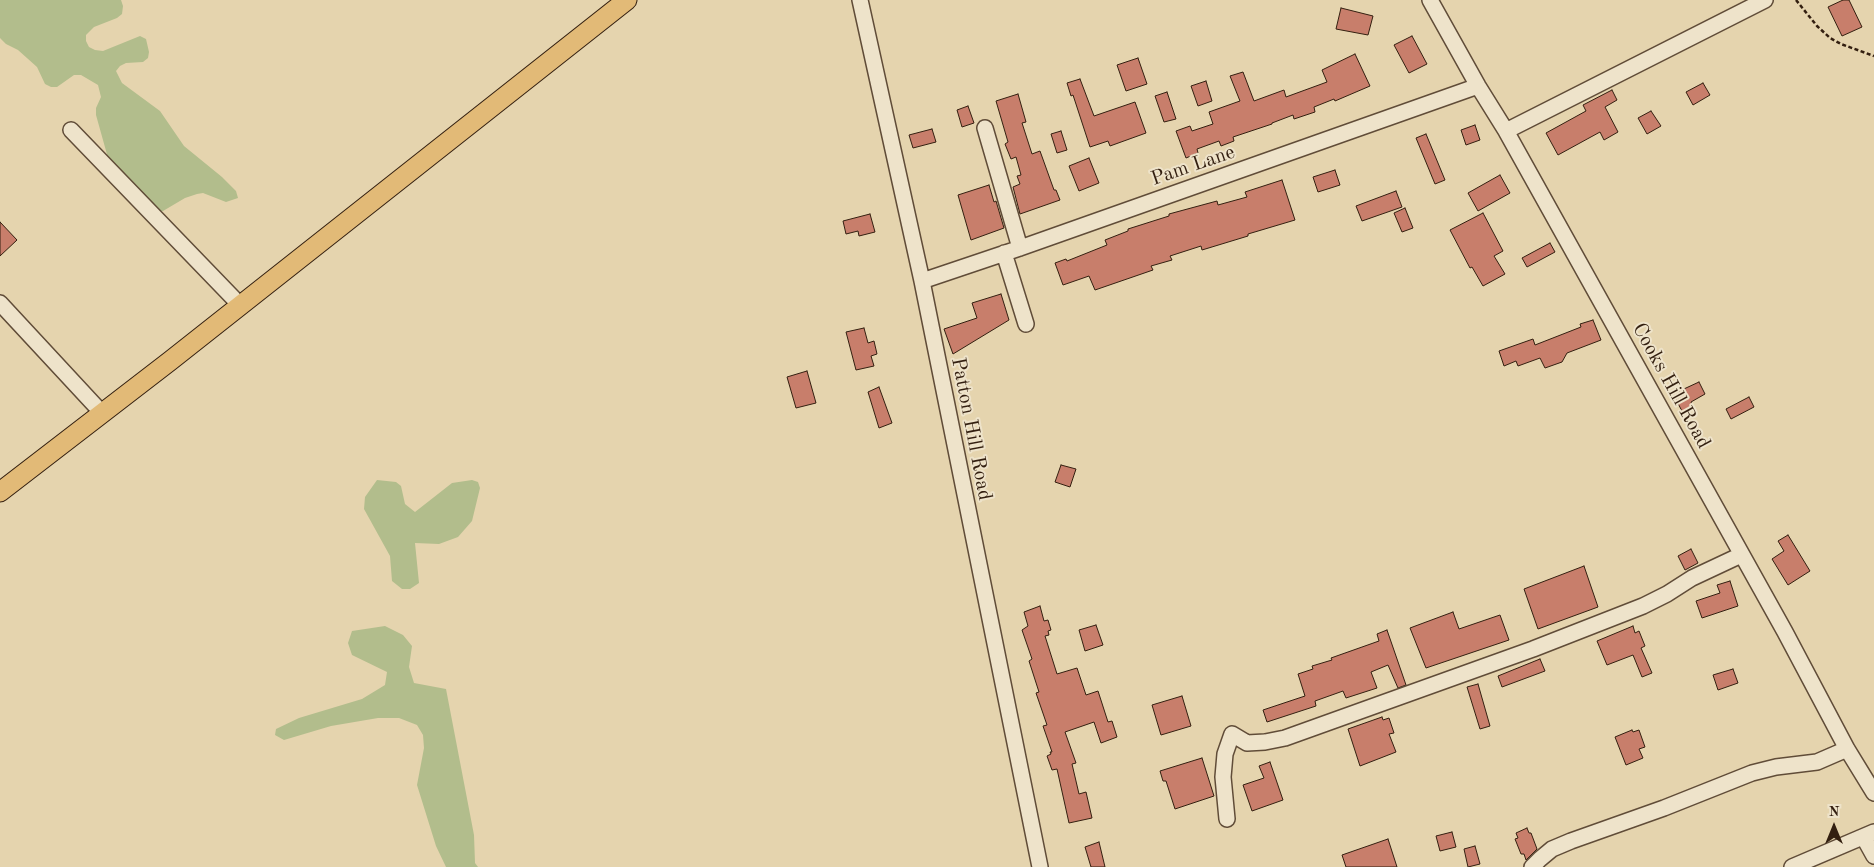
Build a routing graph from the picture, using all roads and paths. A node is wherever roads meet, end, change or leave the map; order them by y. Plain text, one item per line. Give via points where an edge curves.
1 (860, 0) edge
2 (1430, 0) edge
3 (1764, 0) edge
4 (1796, 0) edge
5 (625, 1) edge
6 (1874, 56) edge
7 (1478, 86) junction
8 (985, 128) dead end
9 (71, 130) dead end
10 (1506, 131) junction
11 (1020, 248) junction
12 (1004, 253) junction
13 (922, 281) junction
14 (0, 303) edge
15 (240, 306) junction
16 (1026, 324) dead end
17 (102, 413) junction
18 (0, 492) edge
19 (1741, 555) junction
20 (1847, 749) junction
21 (1874, 793) edge
22 (1227, 819) dead end
23 (1869, 835) edge
24 (1874, 856) edge
25 (1040, 867) edge
26 (1532, 867) edge
27 (1792, 867) edge

1 - 13 street, Patton Hill Road
2 - 7 street, Cooks Hill Road
3 - 10 street
4 - 6 path via 1830,38
5 - 15 main road
7 - 10 street, Cooks Hill Road
7 - 11 street, Pam Lane
8 - 11 street
9 - 15 street
10 - 19 street, Cooks Hill Road
11 - 12 street, Pam Lane
12 - 13 street, Pam Lane
12 - 16 street
13 - 25 street, Patton Hill Road
14 - 17 street
15 - 17 main road
17 - 18 main road
19 - 20 street, Cooks Hill Road
19 - 22 street via 1643,606 1285,738 1247,743 1232,734 1225,754 1223,778
20 - 21 street, Cooks Hill Road
20 - 26 street via 1817,762 1776,766 1752,773 1552,849
23 - 24 street
23 - 27 street

